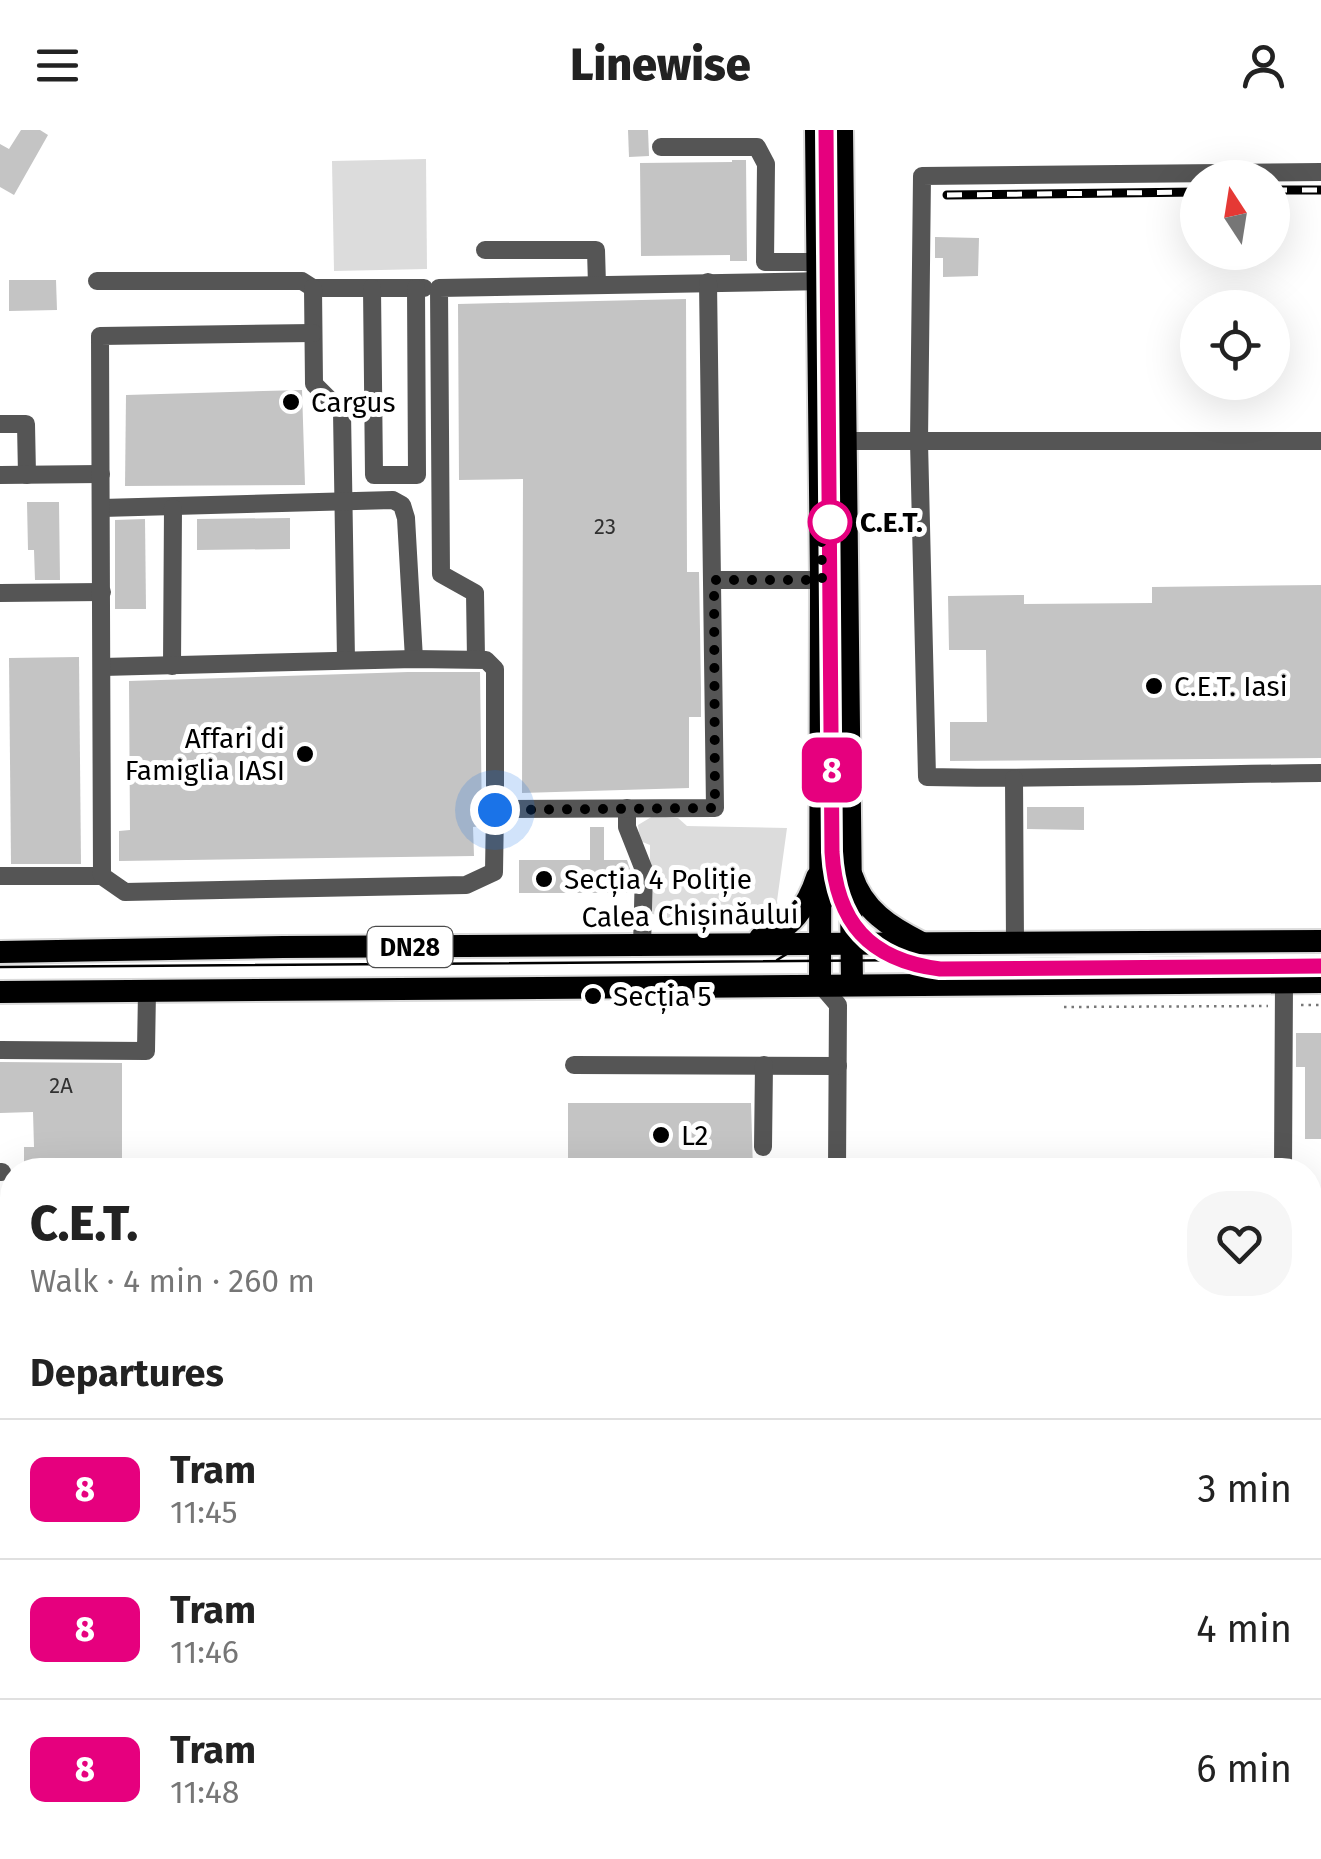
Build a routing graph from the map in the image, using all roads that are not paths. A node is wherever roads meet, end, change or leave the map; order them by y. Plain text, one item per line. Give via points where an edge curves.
1 (816, 130) edge
2 (842, 130) edge
3 (661, 148) dead end
4 (1321, 172) edge
5 (486, 250) dead end
6 (818, 272) junction
7 (843, 272) junction
8 (97, 281) dead end
9 (708, 282) junction
10 (597, 285) junction
11 (313, 288) junction
12 (372, 288) junction
13 (416, 288) junction
14 (438, 288) junction
15 (313, 333) junction
16 (0, 424) edge
17 (820, 441) junction
18 (844, 441) junction
19 (1321, 441) edge
20 (919, 442) junction
21 (101, 474) junction
22 (0, 475) edge
23 (27, 475) junction
24 (344, 499) junction
25 (102, 508) junction
26 (172, 508) junction
27 (714, 580) junction
28 (822, 580) junction
29 (846, 580) junction
30 (102, 592) junction
31 (0, 593) edge
32 (414, 659) junction
33 (476, 659) junction
34 (346, 660) junction
35 (172, 666) junction
36 (102, 667) junction
37 (1321, 773) edge
38 (1014, 779) junction
39 (627, 808) junction
40 (495, 810) junction
41 (822, 864) junction
42 (849, 866) junction
43 (0, 876) edge
44 (102, 876) junction
45 (1321, 941) edge
46 (731, 943) junction
47 (1015, 943) junction
48 (820, 944) junction
49 (851, 944) junction
50 (923, 944) junction
51 (642, 946) junction
52 (0, 952) edge
53 (1321, 982) edge
54 (820, 984) junction
55 (852, 984) junction
56 (146, 991) junction
57 (0, 992) edge
58 (1284, 994) junction
59 (838, 1005) junction
60 (0, 1050) edge
61 (574, 1065) dead end
62 (764, 1066) junction
63 (838, 1066) junction
64 (762, 1146) dead end
65 (837, 1158) edge
66 (1284, 1158) edge

1 - 6 main road
2 - 7 main road
3 - 6 street via 757,147 766,164 765,262
4 - 20 street via 922,176
5 - 10 street via 596,250
6 - 7 street
6 - 9 street
6 - 17 main road
7 - 18 main road
8 - 11 street via 302,281
9 - 10 street
9 - 27 street
10 - 14 street
11 - 12 street
11 - 15 street
12 - 13 street
12 - 13 street via 374,475 417,476
13 - 14 street
14 - 33 street via 441,574 475,593
15 - 21 street via 100,336
15 - 24 street via 314,384 342,412
16 - 23 street via 26,424
17 - 18 street
17 - 28 main road
18 - 20 street
18 - 29 main road
19 - 20 street
20 - 38 street via 927,777
21 - 23 street
21 - 25 street
22 - 23 street
24 - 26 street
24 - 32 street via 402,505
24 - 34 street
25 - 26 street
25 - 30 street
26 - 35 street
27 - 28 street
27 - 39 street via 715,808
28 - 29 street
28 - 41 main road
29 - 42 main road
30 - 31 street
30 - 36 street
32 - 33 street
32 - 34 street
33 - 40 street via 495,669
34 - 35 street
35 - 36 street
36 - 44 street
37 - 38 street
38 - 47 street
39 - 40 street
39 - 51 street via 626,827 644,870
40 - 44 street via 494,872 466,885 124,892
41 - 46 main road via 806,902 785,928
41 - 48 main road
42 - 49 main road
42 - 50 main road via 872,911
43 - 44 street
45 - 47 main road, Calea Chișinăului / DN28
46 - 48 main road, Calea Chișinăului / DN28
46 - 51 main road, Calea Chișinăului / DN28
47 - 50 main road, Calea Chișinăului / DN28
48 - 49 main road, Calea Chișinăului / DN28
48 - 54 main road
49 - 50 main road, Calea Chișinăului / DN28
49 - 55 main road
51 - 52 main road, Calea Chișinăului / DN28
53 - 58 main road, DN28
54 - 55 main road, DN28
54 - 56 main road, DN28
54 - 59 street
55 - 58 main road, DN28
55 - 59 street
56 - 57 main road, DN28
56 - 60 street via 146,1051
58 - 66 street
59 - 63 street
61 - 62 street
62 - 63 street
62 - 64 street
63 - 65 street

